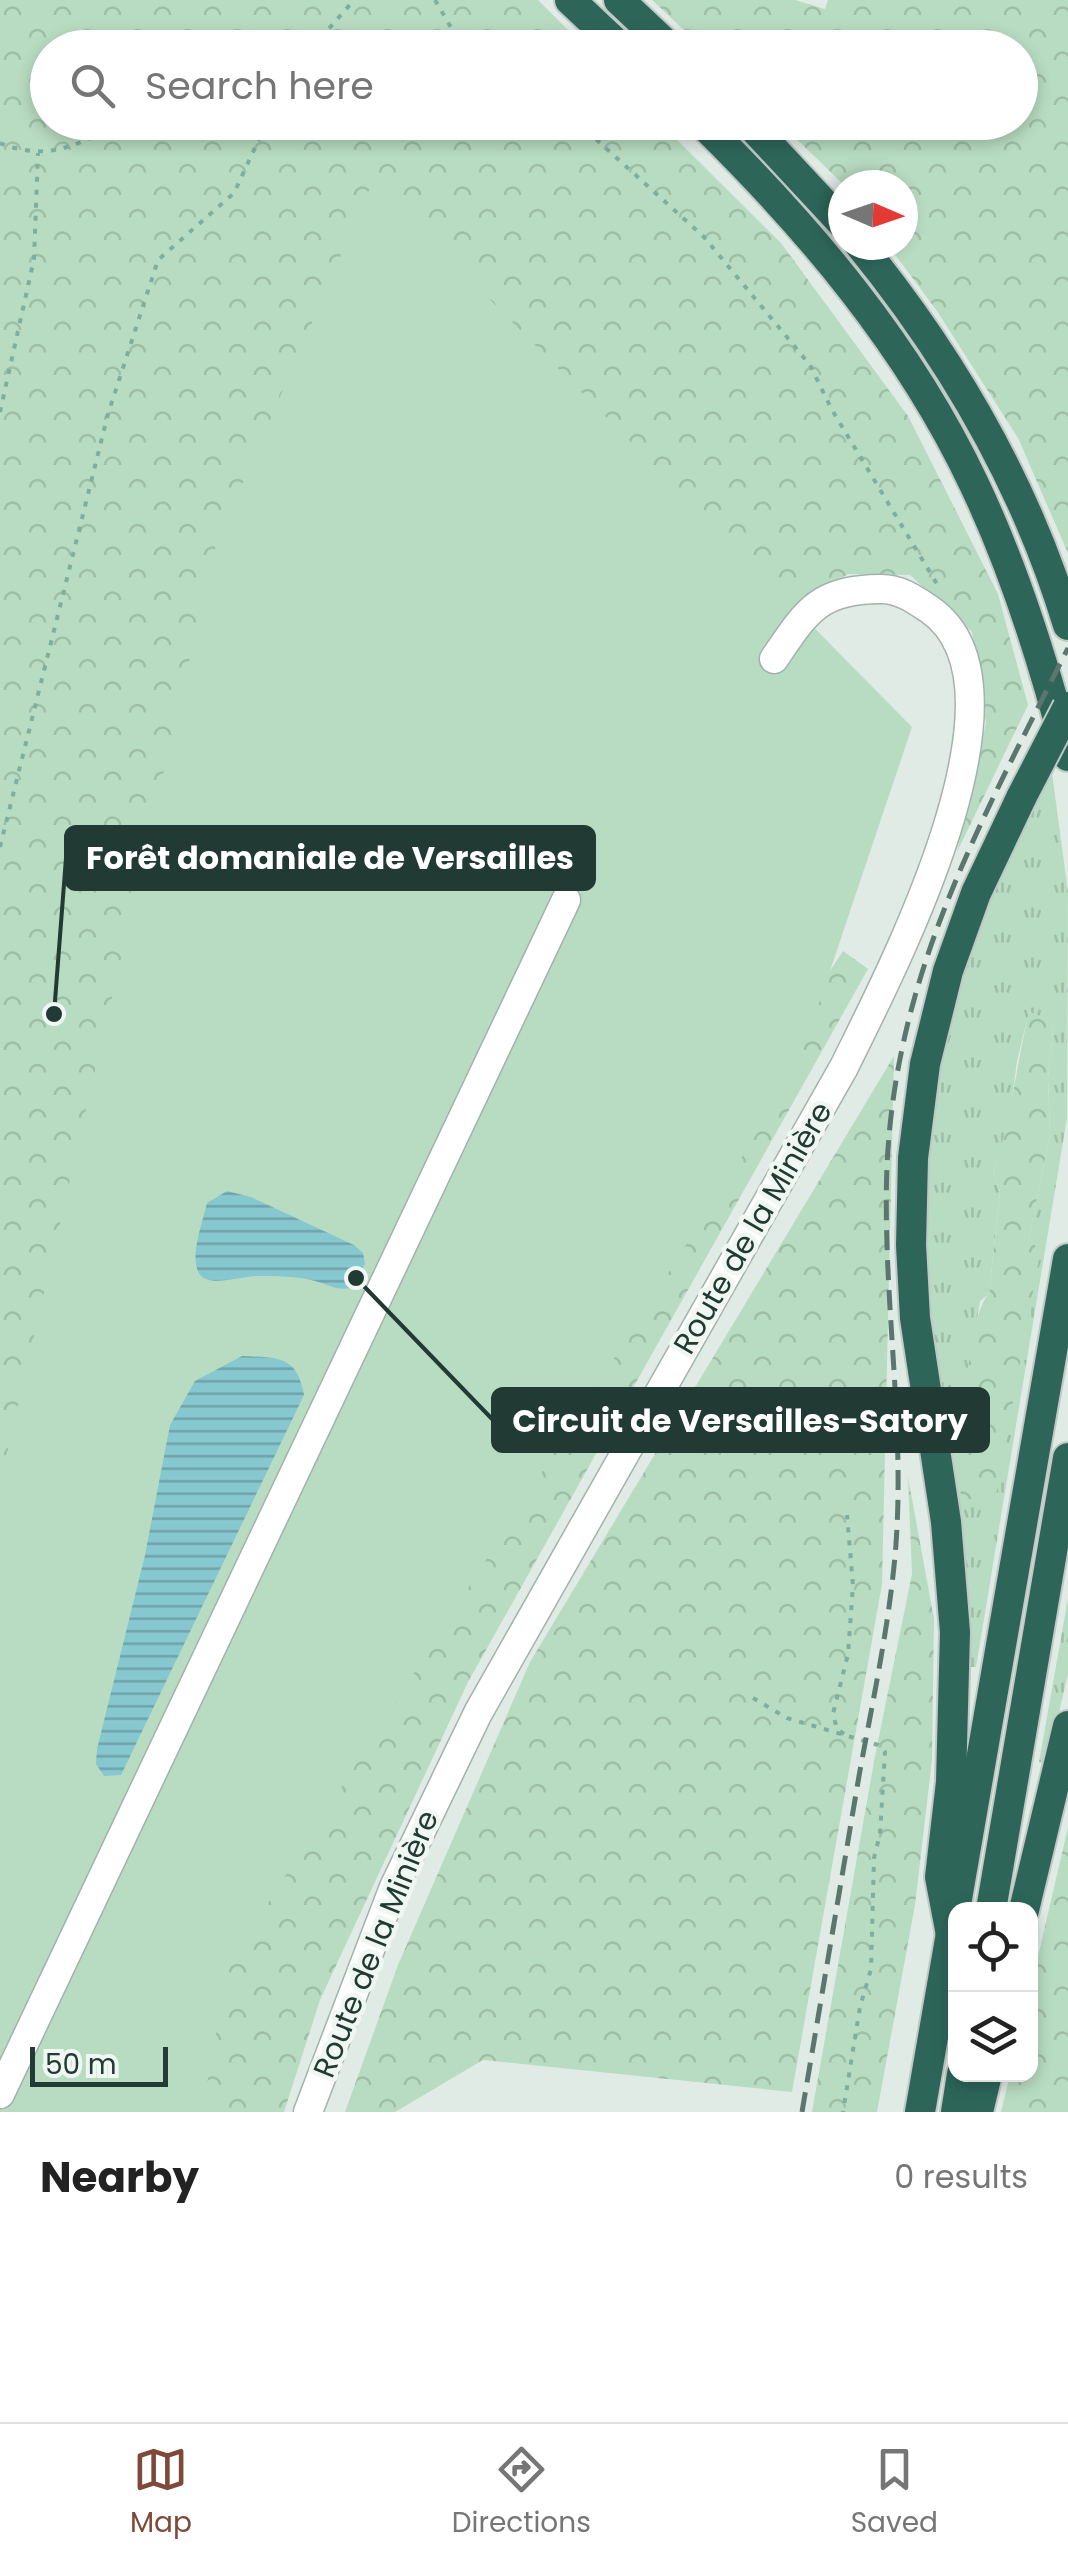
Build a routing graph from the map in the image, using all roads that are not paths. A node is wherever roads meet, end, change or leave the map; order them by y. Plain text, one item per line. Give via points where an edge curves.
1 (570, 0) edge
2 (619, 0) edge
3 (602, 30) edge
4 (651, 30) edge
5 (718, 140) edge
6 (765, 140) edge
7 (828, 208) edge
8 (871, 260) edge
9 (1068, 625) edge
10 (774, 659) dead end
11 (1068, 707) edge
12 (1068, 756) edge
13 (566, 900) dead end
14 (1068, 1259) edge
15 (1068, 1458) edge
16 (1068, 1726) edge
17 (957, 1902) edge
18 (991, 1902) edge
19 (1026, 1902) edge
20 (948, 1919) edge
21 (948, 1952) edge
22 (961, 2082) edge
23 (984, 2082) edge
24 (0, 2094) edge
25 (308, 2112) edge
26 (920, 2112) edge
27 (956, 2112) edge
28 (978, 2112) edge

1 - 3 highway
2 - 4 highway
5 - 12 highway via 816,242 935,410 1004,553
6 - 7 highway
8 - 9 highway via 934,344 1004,466
10 - 25 street, Route de la Minière via 806,612 824,599 895,589 943,618 964,653 972,697 967,751 938,854 844,1067 478,1713 394,1886
11 - 20 highway, bridge via 976,893 948,971 925,1064 913,1158 915,1318 955,1632 940,1876
13 - 24 street
14 - 17 highway
15 - 18 highway
16 - 19 highway
21 - 26 highway
22 - 27 highway
23 - 28 highway

